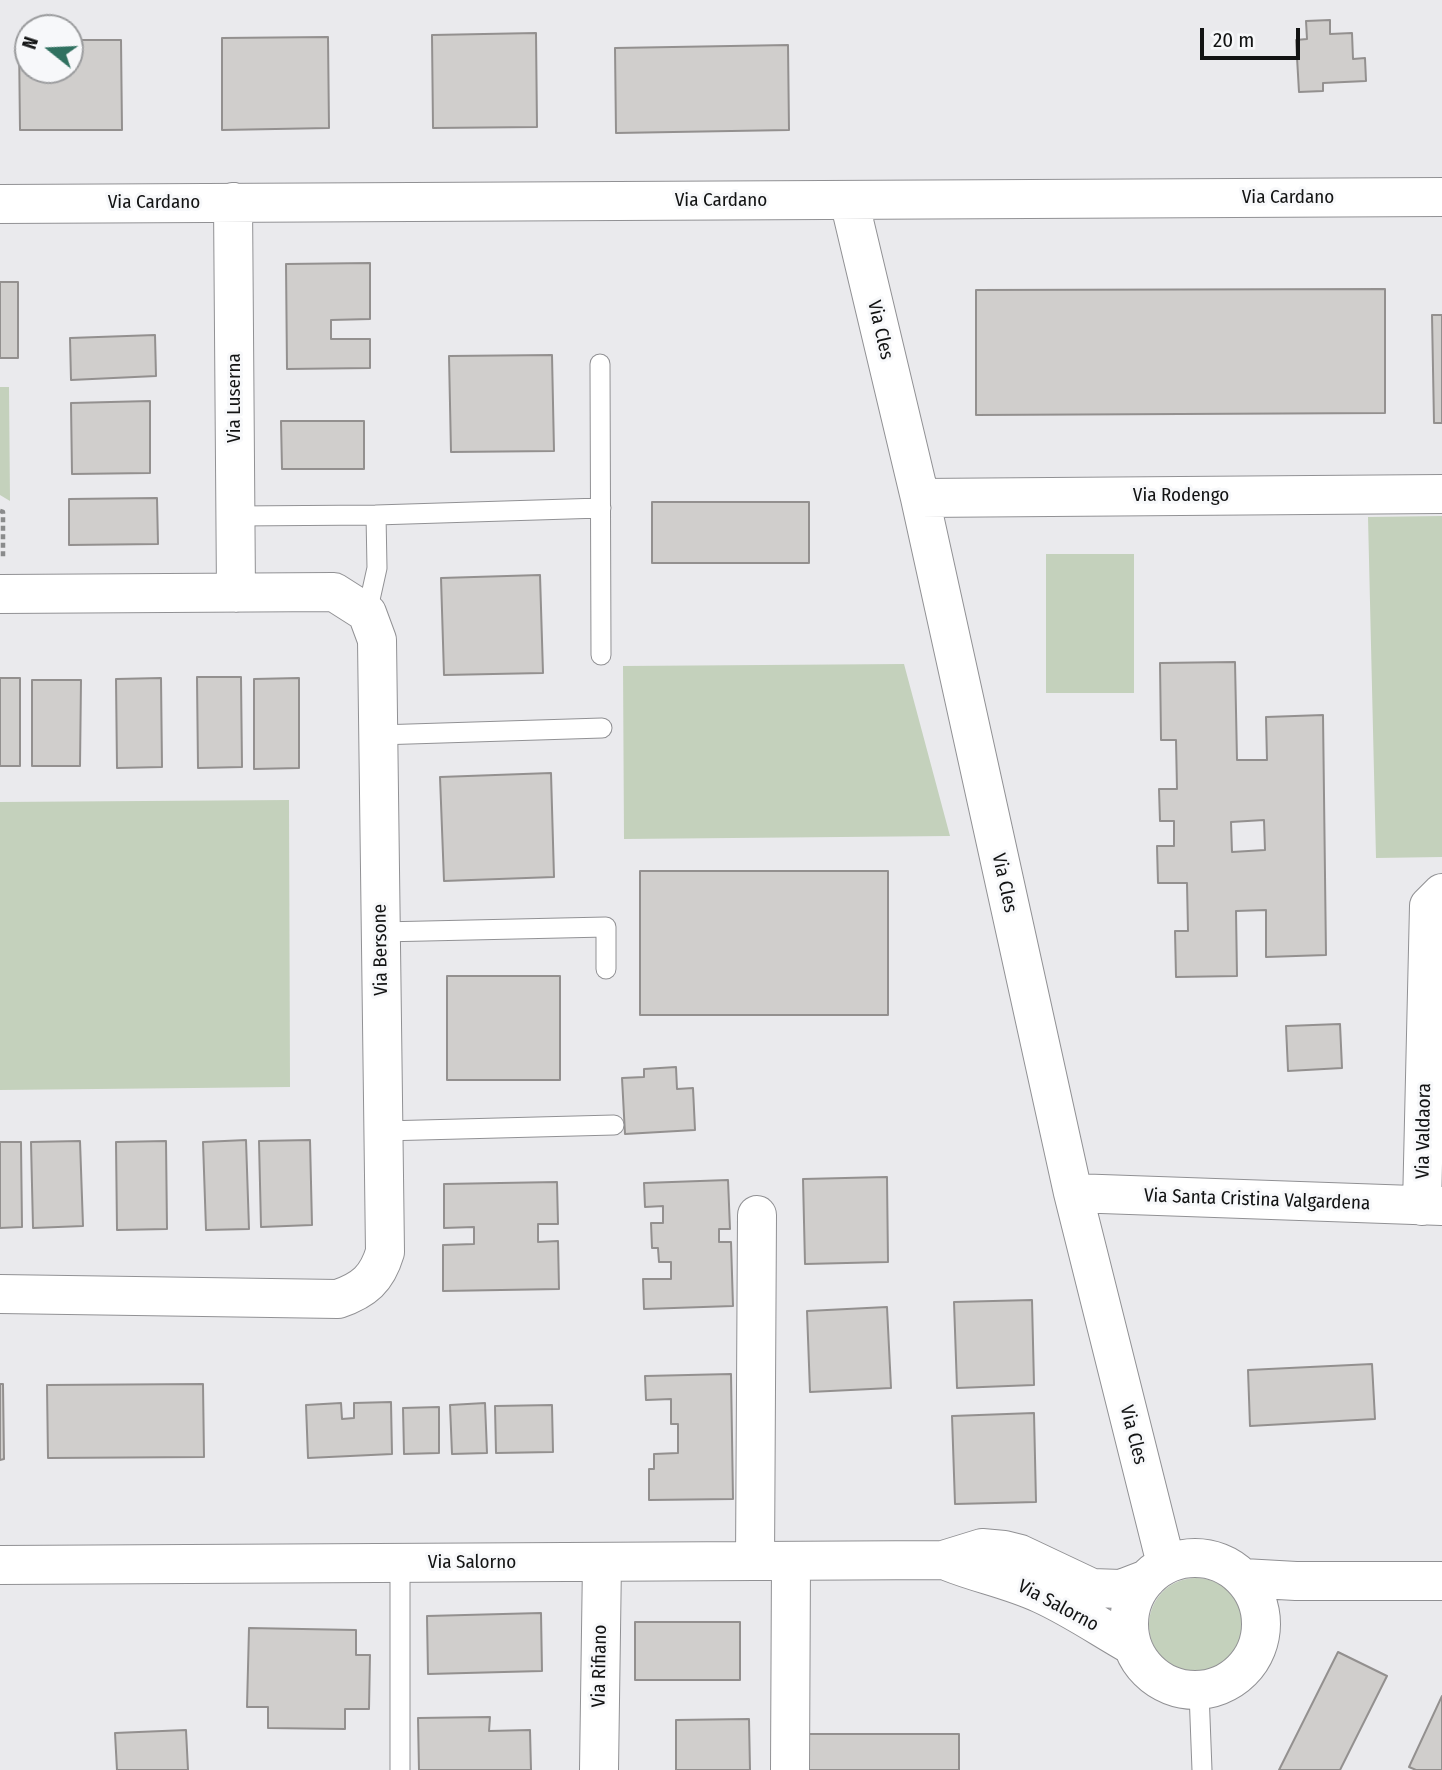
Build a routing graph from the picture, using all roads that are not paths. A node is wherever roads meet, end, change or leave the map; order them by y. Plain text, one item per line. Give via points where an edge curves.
1 (1442, 197) edge
2 (849, 200) junction
3 (233, 202) junction
4 (0, 204) edge
5 (600, 364) dead end
6 (1442, 494) edge
7 (920, 498) junction
8 (601, 508) junction
9 (376, 515) junction
10 (236, 516) junction
11 (236, 593) junction
12 (2, 594) edge
13 (367, 613) junction
14 (601, 655) dead end
15 (602, 727) dead end
16 (378, 735) junction
17 (1442, 893) edge
18 (381, 932) junction
19 (606, 969) dead end
20 (614, 1125) dead end
21 (383, 1131) junction
22 (1073, 1193) junction
23 (1432, 1206) edge
24 (757, 1215) dead end
25 (0, 1294) edge
26 (943, 1560) junction
27 (773, 1561) junction
28 (601, 1562) junction
29 (400, 1563) junction
30 (0, 1565) edge
31 (1156, 1571) junction
32 (1243, 1578) junction
33 (1342, 1580) junction
34 (1442, 1581) edge
35 (1260, 1640) junction
36 (1131, 1645) junction
37 (1199, 1692) junction
38 (400, 1770) edge
39 (599, 1770) edge
40 (790, 1770) edge
41 (1202, 1770) edge

1 - 2 street, Via Cardano
2 - 3 street, Via Cardano
2 - 7 street, Via Cles
3 - 4 street, Via Cardano
3 - 10 street, Via Luserna
5 - 8 lane
6 - 7 street, Via Rodengo
7 - 22 street, Via Cles
8 - 9 lane
8 - 14 lane
9 - 10 lane
9 - 13 lane via 377,568
10 - 11 street, Via Luserna
11 - 12 street
11 - 13 street via 334,592
13 - 16 street, Via Bersone via 377,640
15 - 16 lane
16 - 18 street, Via Bersone
17 - 23 street, Via Valdaora via 1429,906
18 - 19 lane via 606,927
18 - 21 street, Via Bersone
20 - 21 lane
21 - 25 street, Via Bersone via 385,1252 373,1280 358,1292 338,1299
22 - 23 street, Via Santa Cristina Valgardena
22 - 31 street, Via Cles
24 - 27 street
26 - 27 street, Via Salorno
26 - 31 street, Via Salorno via 982,1548 1004,1550 1092,1588 1121,1589
26 - 36 street, Via Salorno via 1043,1595
27 - 28 street, Via Salorno
27 - 40 street
28 - 29 street, Via Salorno
28 - 39 street, Via Rifiano
29 - 30 street, Via Salorno
29 - 38 lane
31 - 32 street via 1186,1558 1207,1558 1227,1565
31 - 36 street via 1136,1593 1129,1610
32 - 33 street
32 - 35 street via 1256,1596
33 - 34 street
33 - 35 street via 1275,1617
35 - 37 street via 1252,1660 1238,1676
36 - 37 street via 1141,1665 1157,1680
37 - 41 lane

